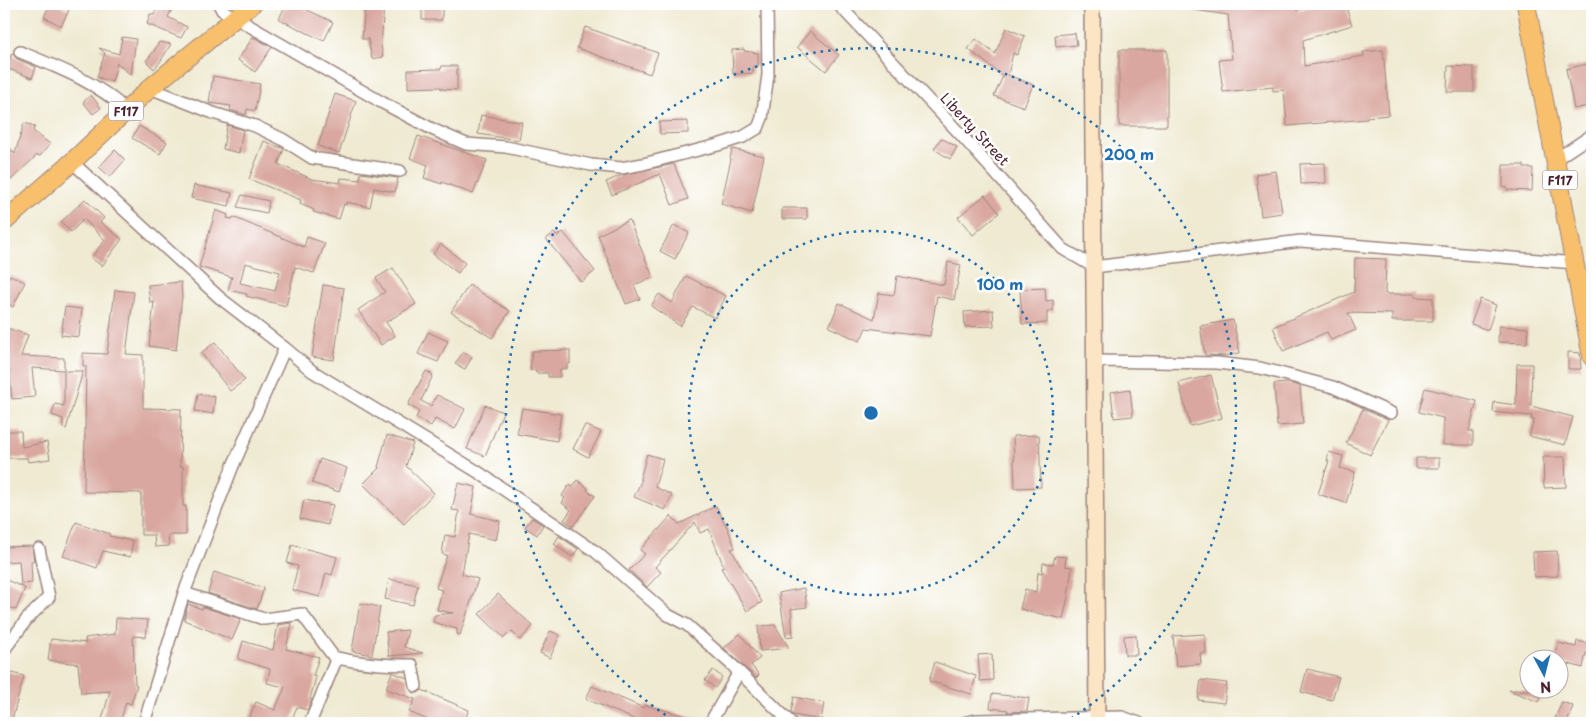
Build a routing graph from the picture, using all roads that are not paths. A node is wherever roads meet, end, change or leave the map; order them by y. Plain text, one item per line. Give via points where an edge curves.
1 (219, 4) edge
2 (252, 4) edge
3 (767, 4) edge
4 (838, 4) edge
5 (1092, 4) edge
6 (1526, 4) edge
7 (236, 18) junction
8 (20, 52) dead end
9 (150, 88) junction
10 (126, 110) junction
11 (1592, 135) edge
12 (1556, 159) junction
13 (72, 162) junction
14 (400, 171) dead end
15 (4, 222) edge
16 (1576, 263) junction
17 (1094, 267) junction
18 (285, 348) junction
19 (1592, 356) edge
20 (1095, 361) junction
21 (1391, 413) dead end
22 (39, 549) dead end
23 (184, 592) junction
24 (4, 650) edge
25 (336, 660) junction
26 (740, 672) junction
27 (416, 686) dead end
28 (1097, 720) edge
29 (144, 723) edge
30 (310, 723) edge
31 (710, 723) edge
32 (792, 723) edge
33 (963, 723) edge
34 (1139, 723) edge

1 - 7 street via 222,10
2 - 7 main road, F117
3 - 7 street via 768,75 758,128 718,145 620,168 506,147 466,144 383,103
4 - 17 street, Liberty Street via 1064,249
5 - 17 main road
6 - 12 main road, F117
7 - 9 main road, F117
8 - 10 street via 62,69 113,98
9 - 10 main road, F117
9 - 14 street via 255,126 312,158
10 - 13 main road, F117
11 - 12 street
12 - 16 main road, F117
13 - 15 main road, F117
13 - 18 street via 220,298
16 - 17 street via 1301,241
16 - 19 main road, F117
17 - 20 main road
18 - 23 street via 232,468
18 - 26 street via 312,372 478,472 596,552
20 - 21 street via 1217,363 1260,368 1333,387
20 - 28 main road
22 - 24 street via 49,597 27,619
23 - 25 street via 264,619 302,614
23 - 29 street
25 - 27 street via 412,665
25 - 30 street
26 - 31 street
26 - 32 street
28 - 33 street via 976,720
28 - 34 street via 1122,717

